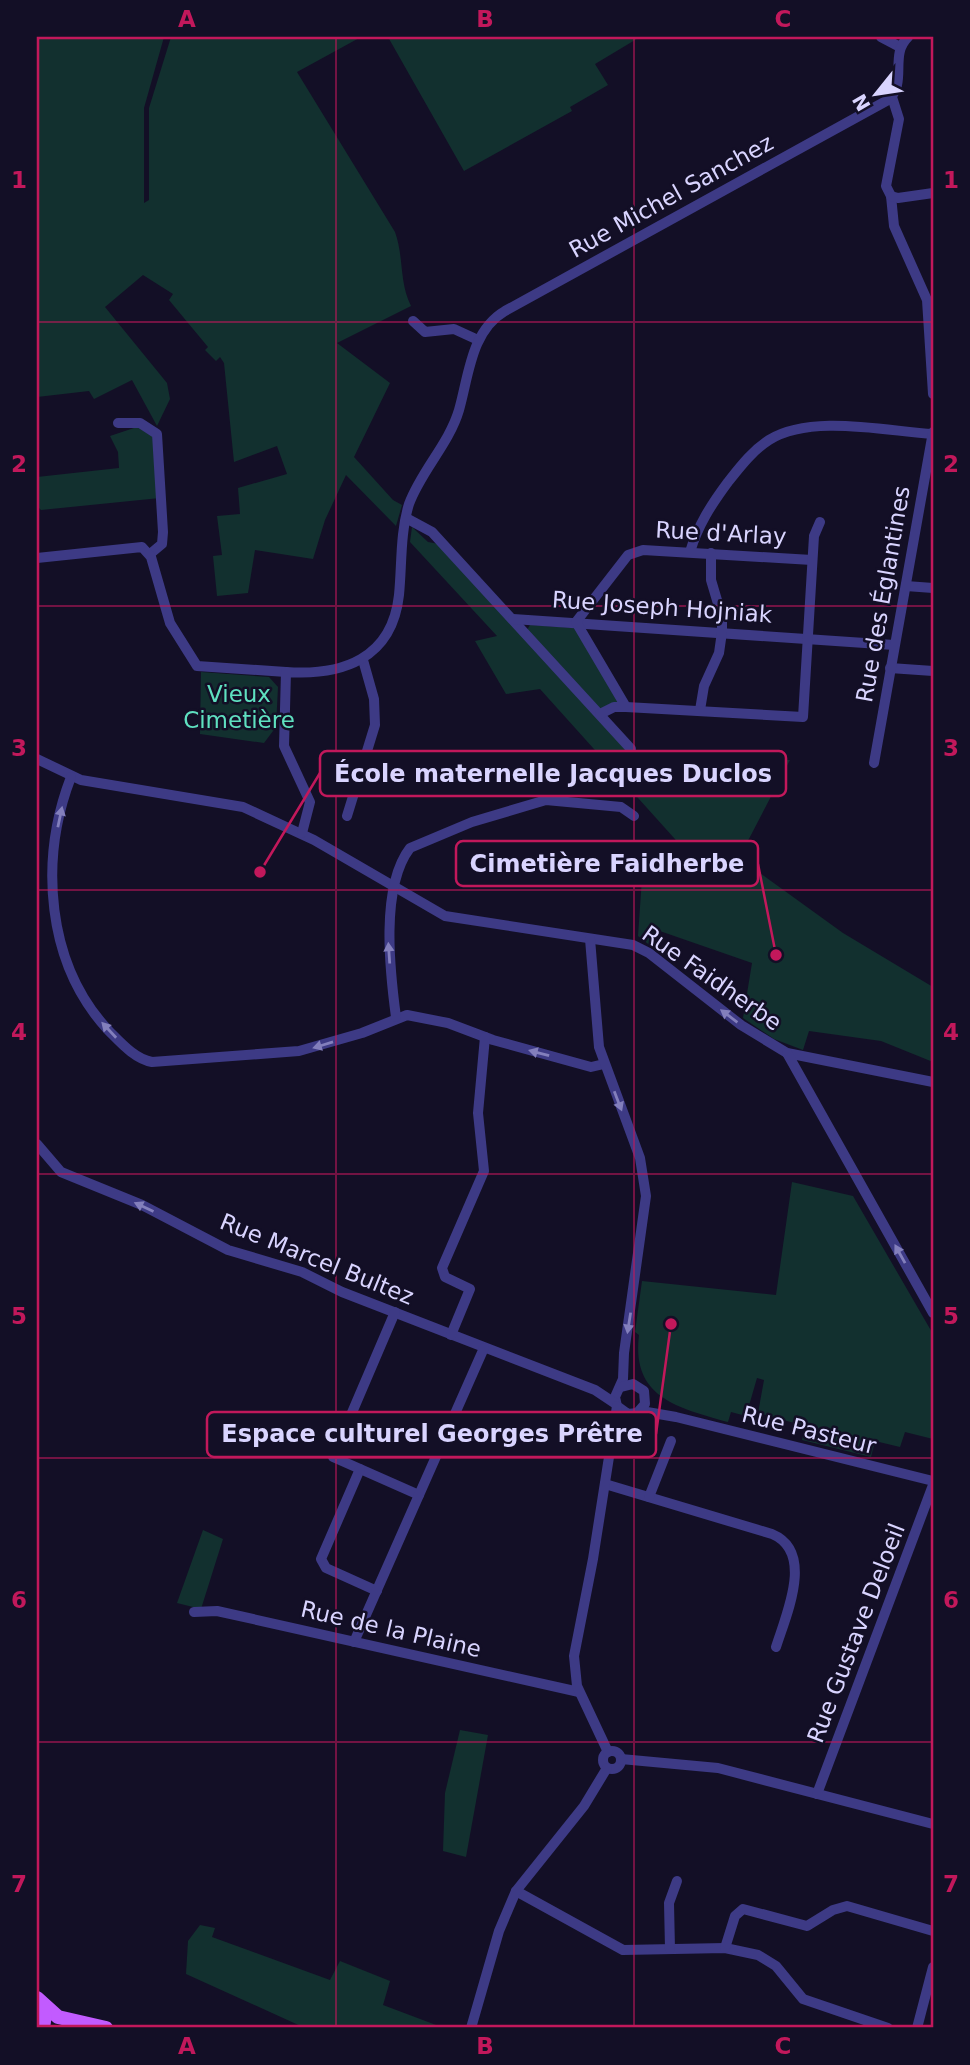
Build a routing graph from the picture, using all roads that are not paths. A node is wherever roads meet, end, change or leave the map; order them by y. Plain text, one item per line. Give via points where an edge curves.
1 (881, 37) edge
2 (908, 37) edge
3 (900, 47) junction
4 (892, 97) junction
5 (933, 193) edge
6 (891, 196) junction
7 (413, 321) dead end
8 (478, 340) junction
9 (933, 394) edge
10 (118, 423) dead end
11 (933, 433) edge
12 (406, 518) junction
13 (820, 522) dead end
14 (690, 552) junction
15 (710, 553) junction
16 (150, 554) junction
17 (37, 558) edge
18 (812, 560) junction
19 (906, 586) junction
20 (933, 588) edge
21 (513, 619) junction
22 (576, 622) junction
23 (722, 632) junction
24 (807, 638) junction
25 (894, 645) junction
26 (363, 660) junction
27 (890, 668) junction
28 (933, 671) edge
29 (286, 672) junction
30 (626, 707) junction
31 (700, 710) junction
32 (600, 714) junction
33 (631, 749) dead end
34 (37, 759) edge
35 (874, 762) dead end
36 (71, 777) junction
37 (346, 816) dead end
38 (634, 816) dead end
39 (302, 833) junction
40 (395, 889) junction
41 (590, 939) junction
42 (396, 1017) junction
43 (485, 1037) junction
44 (786, 1053) junction
45 (604, 1064) junction
46 (933, 1082) edge
47 (37, 1144) edge
48 (394, 1312) junction
49 (933, 1313) edge
50 (451, 1335) junction
51 (484, 1348) junction
52 (619, 1389) junction
53 (595, 1390) junction
54 (645, 1396) junction
55 (617, 1405) junction
56 (635, 1413) junction
57 (676, 1417) junction
58 (671, 1441) dead end
59 (611, 1442) junction
60 (360, 1469) junction
61 (933, 1483) edge
62 (605, 1484) junction
63 (419, 1495) junction
64 (649, 1497) junction
65 (376, 1591) junction
66 (194, 1612) dead end
67 (354, 1642) junction
68 (776, 1647) dead end
69 (579, 1692) junction
70 (608, 1752) junction
71 (621, 1759) junction
72 (607, 1768) junction
73 (817, 1794) junction
74 (933, 1824) edge
75 (677, 1881) dead end
76 (516, 1891) junction
77 (933, 1931) edge
78 (726, 1948) junction
79 (670, 1949) junction
80 (933, 1967) edge
81 (39, 2001) edge
82 (43, 2028) edge
83 (106, 2028) edge
84 (471, 2028) edge
85 (888, 2028) edge
86 (917, 2028) edge

1 - 3 street
2 - 3 street
3 - 4 street via 898,85
4 - 6 street via 899,115 886,182
4 - 8 street, Rue Michel Sanchez via 497,316 486,324
5 - 6 street
6 - 9 street via 894,226 929,308
7 - 8 street via 425,332 454,329
8 - 12 street, Rue Michel Sanchez via 457,417 415,492
10 - 16 street via 140,423 157,434 163,541
11 - 14 street via 815,426 775,437 750,456 709,508
11 - 19 street, Rue des Églantines
12 - 21 street via 432,532
12 - 26 street, Rue Michel Sanchez via 395,612
13 - 18 street via 814,532
14 - 15 street, Rue d'Arlay
14 - 22 street, Rue d'Arlay via 632,553
15 - 18 street, Rue d'Arlay
15 - 23 street
16 - 17 street via 136,546
16 - 29 street via 170,623 197,666
18 - 24 street
19 - 20 street
19 - 25 street, Rue des Églantines
21 - 22 street, Rue Joseph Hojniak
21 - 32 street
22 - 23 street, Rue Joseph Hojniak
22 - 30 street
23 - 24 street, Rue Joseph Hojniak
23 - 31 street
24 - 25 street, Rue Joseph Hojniak
24 - 31 street via 803,717
25 - 27 street, Rue des Églantines
26 - 29 street via 317,672
26 - 37 street via 374,699 375,725
27 - 28 street
27 - 35 street, Rue des Églantines
29 - 39 street via 284,746 310,802
30 - 31 street
30 - 32 street
32 - 33 street
34 - 36 street, Rue Faidherbe
36 - 39 street, Rue Faidherbe via 232,804
42 -> 36 street via 368,1031 299,1051 152,1062 137,1056 90,1007 56,932 54,858
38 - 40 street via 621,807 546,800 472,821 408,851
39 - 40 street, Rue Faidherbe
40 - 41 street, Rue Faidherbe via 445,916
42 -> 40 street via 388,944
44 -> 41 street, Rue Faidherbe via 747,1030 644,950
41 - 45 street via 597,1041
42 - 43 street via 430,1018
45 -> 43 street via 591,1067
43 - 50 street via 478,1113 484,1171 442,1268 445,1277 470,1289
44 - 46 street, Rue Faidherbe
49 -> 44 street
45 -> 52 street via 640,1158 646,1196
48 -> 47 street, Rue Marcel Bultez via 302,1272 247,1258 142,1205 61,1172
48 - 50 street, Rue Marcel Bultez
48 - 60 street via 333,1457
50 - 51 street, Rue Marcel Bultez
51 - 53 street, Rue Marcel Bultez
51 - 63 street
52 - 53 street, Rue Marcel Bultez
52 - 54 street via 635,1384
52 - 55 street
53 - 55 street, Rue Marcel Bultez
54 - 56 street via 644,1405
54 - 57 street, Rue Pasteur via 654,1407
55 - 56 street via 624,1412
55 - 59 street
56 - 57 street, Rue Pasteur
56 - 59 street
57 - 61 street, Rue Pasteur
58 - 64 street
59 - 62 street
60 - 63 street
60 - 65 street via 321,1559 326,1568
61 - 73 street, Rue Gustave Deloeil
62 - 64 street
62 - 69 street via 574,1648
63 - 65 street
64 - 68 street via 772,1534 789,1545 794,1558 793,1590
65 - 67 street
66 - 67 street, Rue de la Plaine via 217,1611
67 - 69 street, Rue de la Plaine
69 - 70 street
70 - 71 street
70 - 72 street via 602,1759
71 - 72 street via 617,1768
71 - 73 street via 718,1768
72 - 76 street via 584,1806
73 - 74 street
75 - 79 street via 669,1903
76 - 79 street via 623,1950
76 - 84 street via 499,1931
77 - 78 street via 847,1906 807,1926 743,1909 736,1916
78 - 79 street
78 - 85 street via 771,1962 803,1999
80 - 86 street
81 - 82 main road via 45,2015
81 - 83 main road via 58,2017

